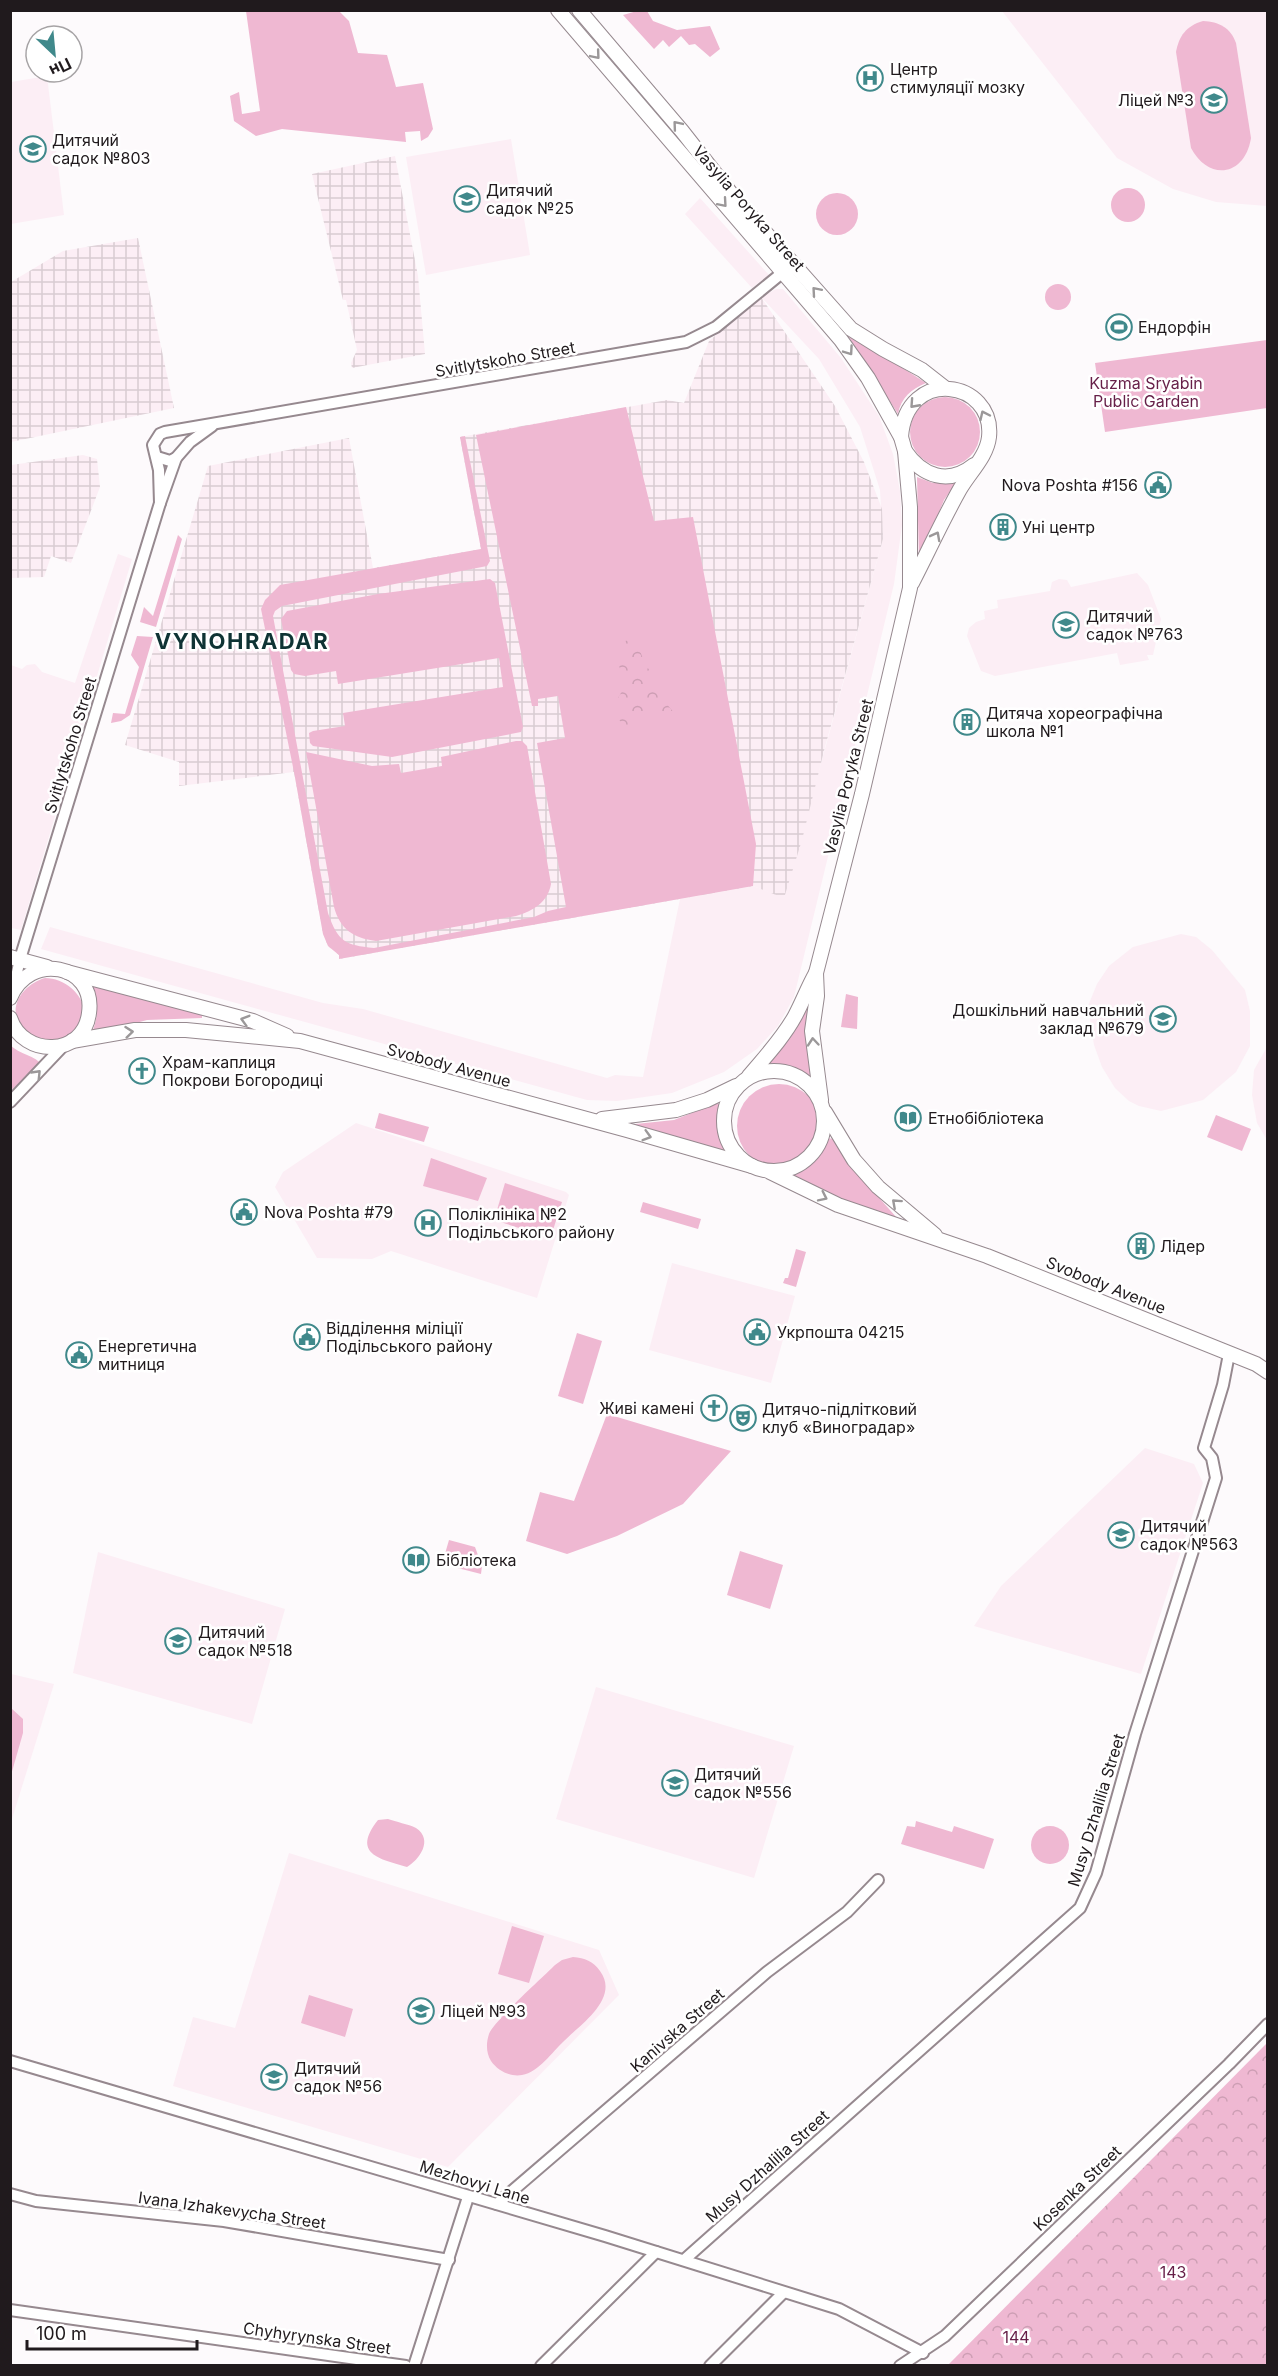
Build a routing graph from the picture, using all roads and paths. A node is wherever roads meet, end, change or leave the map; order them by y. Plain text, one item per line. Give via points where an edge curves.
1 (558, 10) edge
2 (579, 10) edge
3 (782, 273) junction
4 (945, 388) junction
5 (212, 426) junction
6 (165, 432) junction
7 (901, 436) junction
8 (905, 451) junction
9 (178, 456) junction
10 (157, 457) junction
11 (978, 462) junction
12 (160, 503) junction
13 (910, 588) junction
14 (15, 958) edge
15 (52, 968) junction
16 (67, 972) junction
17 (816, 973) junction
18 (11, 996) edge
19 (10, 1018) edge
20 (300, 1041) junction
21 (68, 1043) junction
22 (742, 1082) junction
23 (10, 1102) edge
24 (822, 1105) junction
25 (590, 1120) junction
26 (752, 1166) junction
27 (770, 1172) junction
28 (942, 1240) junction
29 (1229, 1353) junction
30 (1264, 1367) edge
31 (878, 1880) dead end
32 (1268, 2024) edge
33 (10, 2061) edge
34 (10, 2194) edge
35 (468, 2197) junction
36 (497, 2204) junction
37 (656, 2252) junction
38 (449, 2260) junction
39 (684, 2260) junction
40 (783, 2293) junction
41 (10, 2310) edge
42 (923, 2353) junction
43 (406, 2366) edge
44 (414, 2366) edge
45 (541, 2366) edge
46 (710, 2366) edge
47 (900, 2366) edge

1 -> 3 street, Vasylia Poryka Street
4 -> 2 street, Vasylia Poryka Street via 922,370 851,329 733,196
3 - 5 street, Svitlytskoho Street via 716,327 687,342
3 -> 7 street, Vasylia Poryka Street via 841,340
4 -> 7 street via 931,390 913,403 902,422
11 -> 4 street, Vasylia Poryka Street via 989,437 982,408 966,394
5 - 6 street, Svitlytskoho Street
5 - 9 street, Svitlytskoho Street
6 - 9 street via 172,432 181,440
6 - 10 street via 153,445
7 - 8 street, Vasylia Poryka Street
8 - 11 street via 919,467 938,476 960,473
8 - 13 street, Vasylia Poryka Street
9 - 10 street via 170,461
9 - 12 street, Svitlytskoho Street
10 - 12 street, Svitlytskoho Street
13 -> 11 street, Vasylia Poryka Street via 961,487
12 - 14 street, Svitlytskoho Street
13 - 17 street, Vasylia Poryka Street
14 - 15 street
14 - 18 street, Svitlytskoho Street
15 - 16 street, Svobody Avenue
15 - 18 street via 30,973
20 -> 16 street, Svobody Avenue via 253,1022
16 - 21 street via 85,989 90,1005 87,1022
17 - 22 street, Vasylia Poryka Street via 795,1016
24 -> 17 street, Vasylia Poryka Street via 812,1031
19 - 21 street, Svobody Avenue via 19,1035 32,1044 48,1048
21 -> 20 street, Svobody Avenue via 135,1030 186,1030
20 - 25 street, Svobody Avenue
23 -> 21 street
22 - 24 street via 764,1072 783,1071 809,1084
22 - 25 street, Svobody Avenue via 676,1110
22 - 26 street via 728,1101 724,1130 731,1147
24 - 27 street via 822,1138 813,1154 789,1170
28 -> 24 street, Svobody Avenue via 879,1187 854,1160
25 -> 26 street, Svobody Avenue
26 - 27 street
27 -> 28 street, Svobody Avenue via 838,1204
28 - 29 street, Svobody Avenue
29 - 30 street, Svobody Avenue
29 - 39 street, Musy Dzhalilia Street via 1204,1448 1212,1458 1216,1478 1135,1734 1096,1873 1080,1908
31 - 36 street, Kanivska Street via 847,1912 767,1972
32 - 42 street, Kosenka Street
33 - 35 street, Mezhovyi Lane
34 - 38 street, Ivana Izhakevycha Street via 36,2201 224,2221
35 - 36 street, Mezhovyi Lane
35 - 38 street
36 - 37 street, Mezhovyi Lane
37 - 39 street, Mezhovyi Lane
37 - 45 street
38 - 44 street
39 - 40 street, Mezhovyi Lane
40 - 42 street, Mezhovyi Lane via 839,2309
40 - 46 street
41 - 43 street, Chyhyrynska Street
42 - 47 street, Kosenka Street

